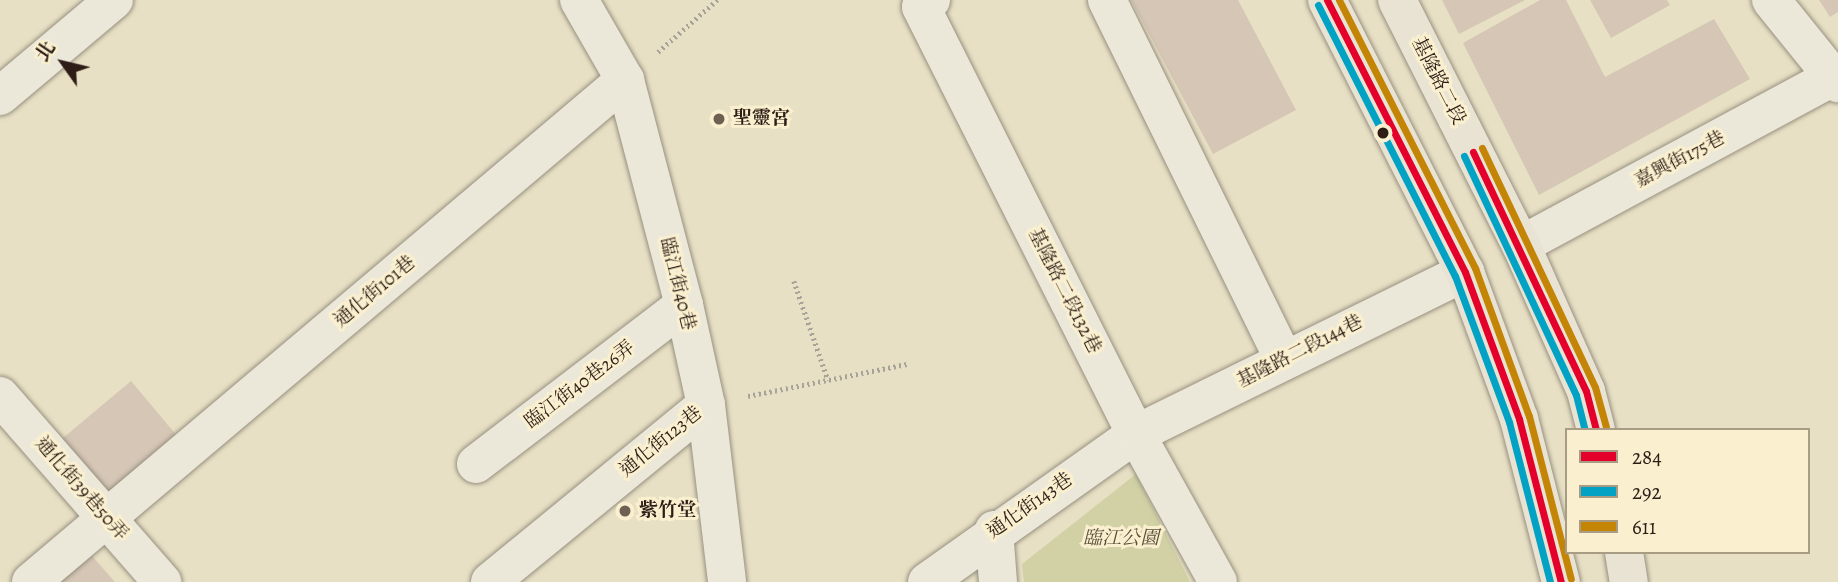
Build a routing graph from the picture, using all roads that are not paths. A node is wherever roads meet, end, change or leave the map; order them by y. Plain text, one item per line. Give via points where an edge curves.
1 (114, 0) edge
2 (579, 0) edge
3 (931, 0) edge
4 (1107, 0) edge
5 (1327, 0) edge
6 (1397, 0) edge
7 (1771, 0) edge
8 (1837, 78) edge
9 (625, 80) junction
10 (0, 96) edge
11 (1521, 245) junction
12 (1465, 272) junction
13 (684, 305) junction
14 (1284, 360) junction
15 (0, 396) edge
16 (706, 404) junction
17 (1595, 428) edge
18 (1136, 434) junction
19 (476, 464) dead end
20 (107, 519) junction
21 (994, 530) junction
22 (1624, 554) edge
23 (31, 582) edge
24 (162, 582) edge
25 (490, 582) edge
26 (727, 582) edge
27 (927, 582) edge
28 (998, 582) edge
29 (1219, 582) edge
30 (1561, 582) edge
31 (1629, 582) edge

1 - 10 street
2 - 9 street, 臨江街40巷
3 - 18 street, 基隆路二段132巷 via 921,7
4 - 14 street
5 - 12 main road
6 - 11 main road, 基隆路二段
7 - 8 street
8 - 11 street, 嘉興街175巷
9 - 13 street, 臨江街40巷
9 - 20 street, 通化街101巷
11 - 17 main road, 基隆路二段 via 1586,391
12 - 14 street, 基隆路二段144巷
12 - 30 main road via 1519,419
13 - 16 street, 臨江街40巷
13 - 19 street, 臨江街40巷26弄
14 - 18 street, 基隆路二段144巷
15 - 20 street, 通化街39巷50弄
16 - 25 street, 通化街123巷
16 - 26 street, 臨江街40巷
18 - 21 street, 通化街143巷
18 - 29 street, 基隆路二段132巷
20 - 23 street, 通化街101巷
20 - 24 street, 通化街39巷50弄
21 - 27 street, 通化街143巷
21 - 28 street
22 - 31 main road

